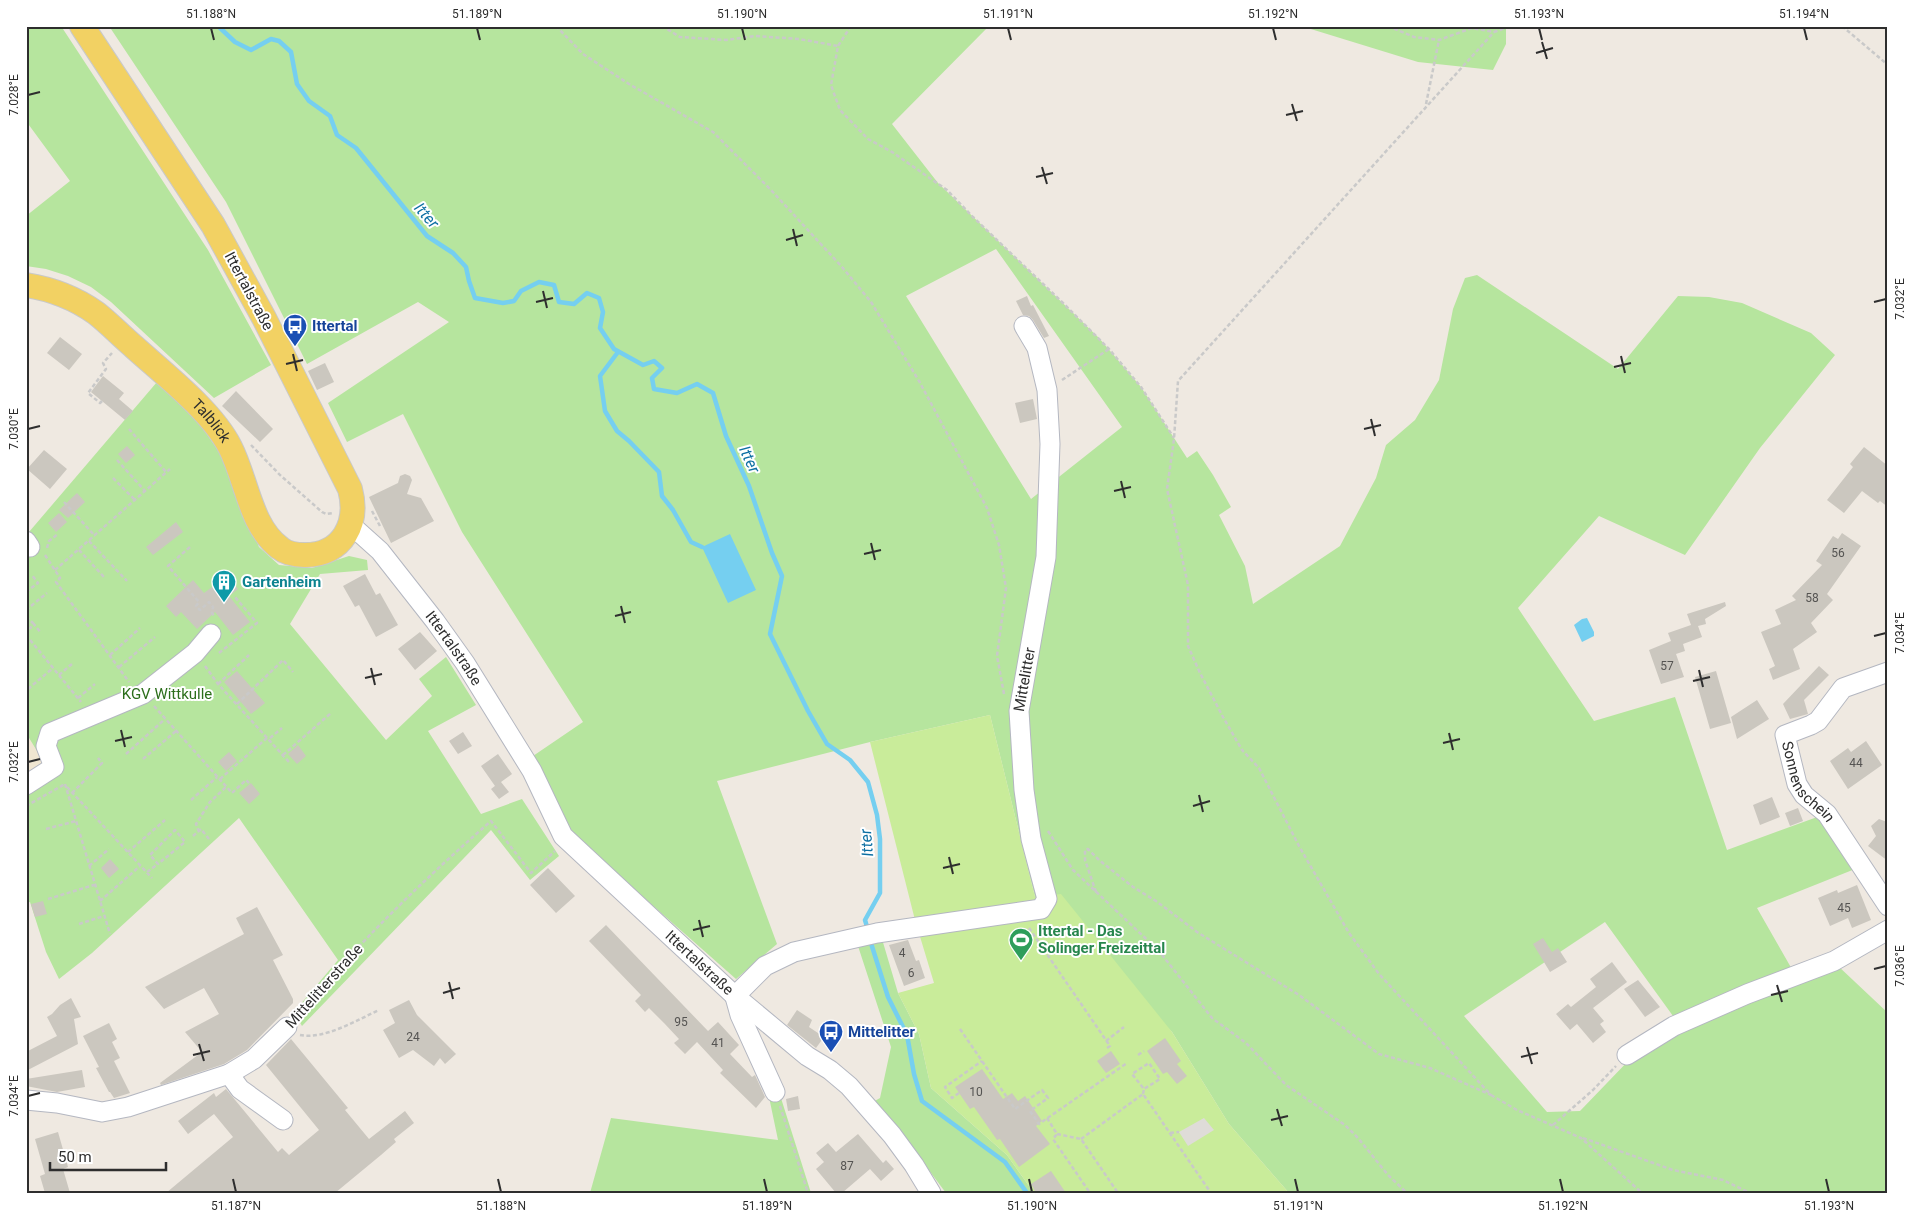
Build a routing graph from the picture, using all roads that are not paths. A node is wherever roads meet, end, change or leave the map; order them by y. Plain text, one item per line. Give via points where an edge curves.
1 (82, 26) edge
2 (26, 285) edge
3 (1024, 326) dead end
4 (344, 516) junction
5 (211, 634) road end
6 (1888, 672) edge
7 (26, 785) edge
8 (1888, 906) edge
9 (1888, 930) edge
10 (734, 996) junction
11 (287, 1027) road end
12 (1627, 1055) road end
13 (229, 1074) junction
14 (775, 1092) road end
15 (26, 1100) edge
16 (283, 1120) dead end
17 (931, 1193) edge

1 - 4 main road, Ittertalstraße via 213,225 264,318 350,489 353,514
2 - 4 main road, Talblick via 55,292 96,313 211,420 239,464 264,534 281,549 294,555 322,553 346,534
3 - 10 street, Mittelitter via 1037,348 1046,390 1050,444 1046,558 1019,712 1031,839 1047,899 1041,909 877,932 794,952 765,966
4 - 10 street, Ittertalstraße via 380,551 465,663 532,771 563,836
5 - 7 street via 195,653 141,694 50,733 46,746 54,767
6 - 8 street, Sonnenschein via 1843,688 1818,720 1785,735 1797,784 1804,795 1827,814
9 - 12 street via 1834,961 1674,1026
10 - 14 street
10 - 17 street, Ittertalstraße via 848,1086 892,1135
11 - 13 street, Mittelitterstraße via 254,1059
13 - 15 street, Mittelitterstraße via 128,1107 102,1112
13 - 16 street via 240,1089

